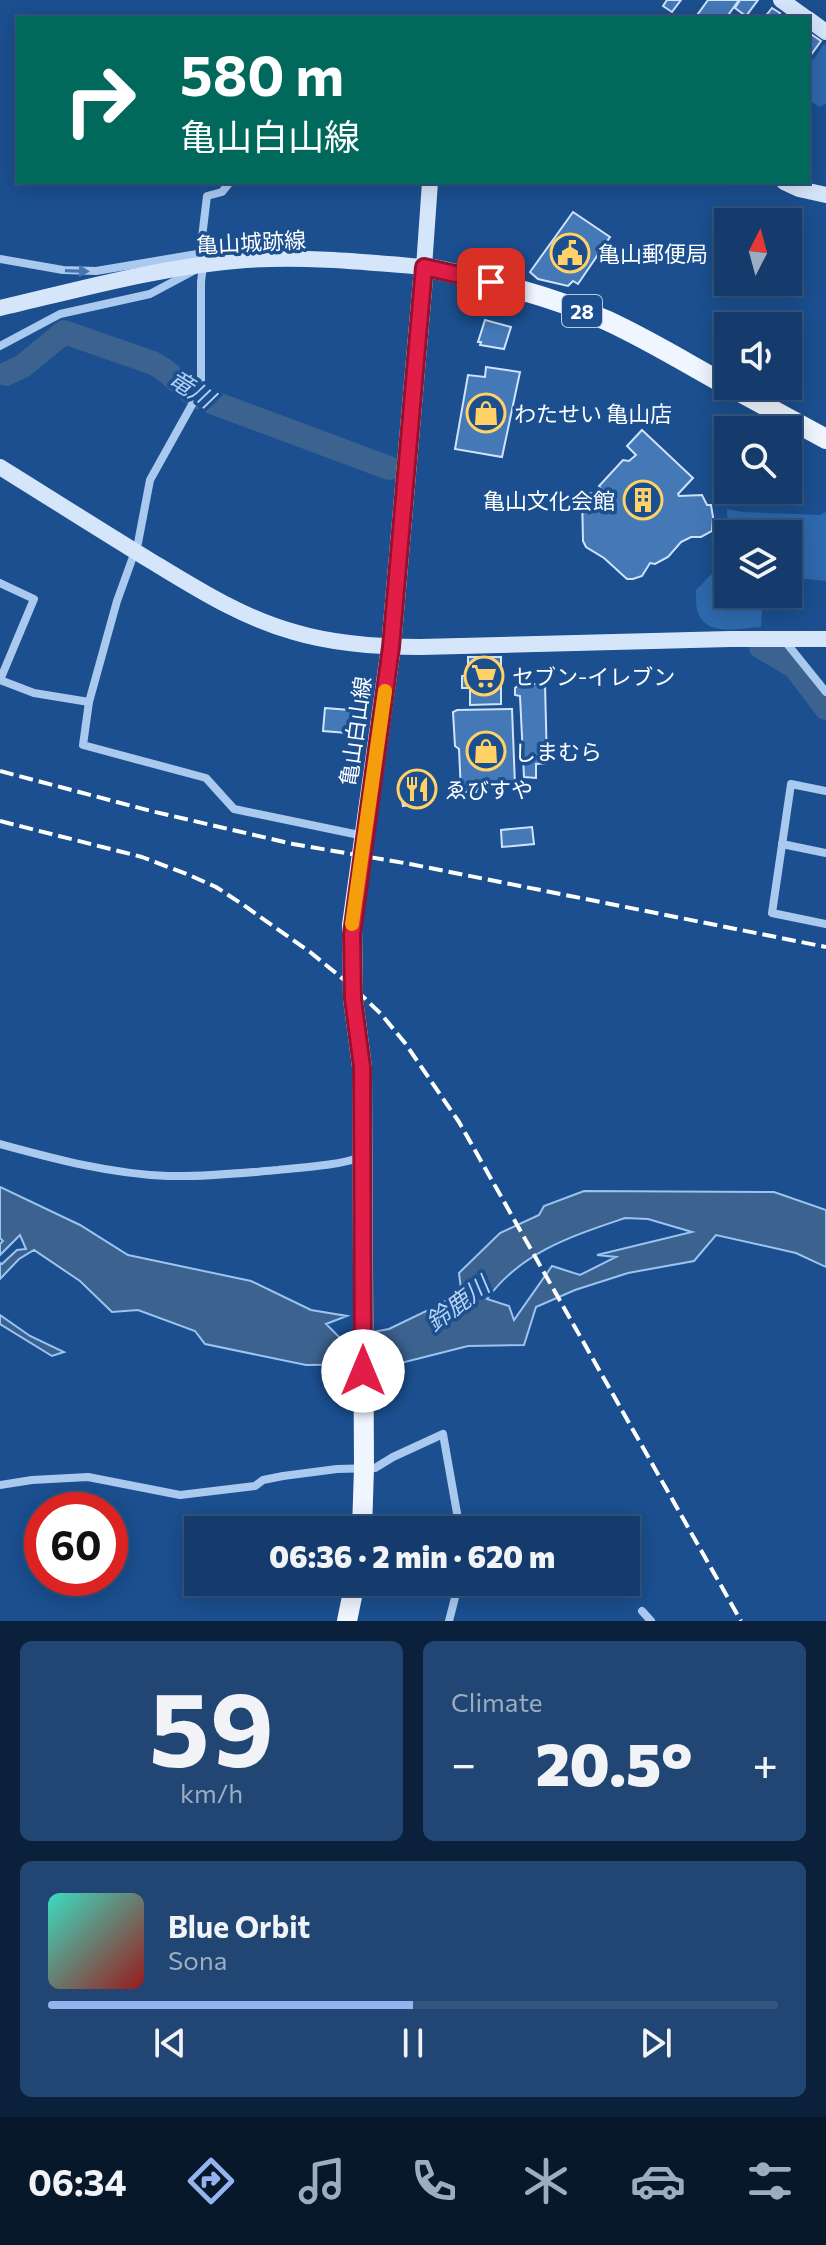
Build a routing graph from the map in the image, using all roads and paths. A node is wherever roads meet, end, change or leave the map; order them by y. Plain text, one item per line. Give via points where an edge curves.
1 (781, 0) edge
2 (803, 16) edge
3 (228, 184) edge
4 (430, 184) edge
5 (788, 184) edge
6 (826, 195) edge
7 (0, 259) edge
8 (202, 259) junction
9 (424, 267) junction
10 (0, 308) edge
11 (0, 346) edge
12 (714, 378) edge
13 (754, 400) edge
14 (826, 439) edge
15 (0, 467) edge
16 (134, 551) junction
17 (0, 583) edge
18 (826, 639) edge
19 (784, 640) junction
20 (391, 647) junction
21 (0, 680) edge
22 (826, 692) edge
23 (89, 702) junction
24 (826, 791) edge
25 (364, 836) junction
26 (782, 844) junction
27 (826, 853) edge
28 (826, 924) edge
29 (0, 1144) edge
30 (363, 1161) junction
31 (363, 1463) junction
32 (0, 1485) edge
33 (362, 1516) edge
34 (458, 1516) edge
35 (352, 1596) edge
36 (455, 1596) edge
37 (642, 1611) dead end
38 (347, 1621) edge
39 (449, 1621) edge
40 (651, 1621) edge

1 - 2 street
3 - 8 street via 207,196
4 - 9 street
5 - 6 street
7 -> 8 street via 80,272
8 - 9 street, 亀山城跡線
8 - 10 street, 亀山城跡線
8 - 11 street via 150,294 60,314
8 - 16 street via 199,390 150,480
9 - 12 main road, 28 via 571,306
9 - 20 main road, 亀山白山線
13 - 14 main road, 28
15 - 16 street
16 - 20 street via 248,616 295,633
16 - 23 street
17 - 21 street via 34,599
18 - 19 street
19 - 20 street
19 - 22 street
20 - 25 main road, 亀山白山線
21 - 23 street via 34,693
23 - 25 street via 83,745 206,778 234,809
24 - 26 street via 791,784
25 - 30 main road, 亀山白山線 via 352,943
26 - 27 street
26 - 28 street via 772,913
29 - 30 street via 107,1169 166,1176
30 - 31 main road, 亀山白山線
31 - 32 street via 263,1480 255,1486 180,1495 88,1477
31 - 33 main road, 亀山白山線
31 - 34 street via 375,1468 443,1434
35 - 38 main road
36 - 39 street
37 - 40 street

